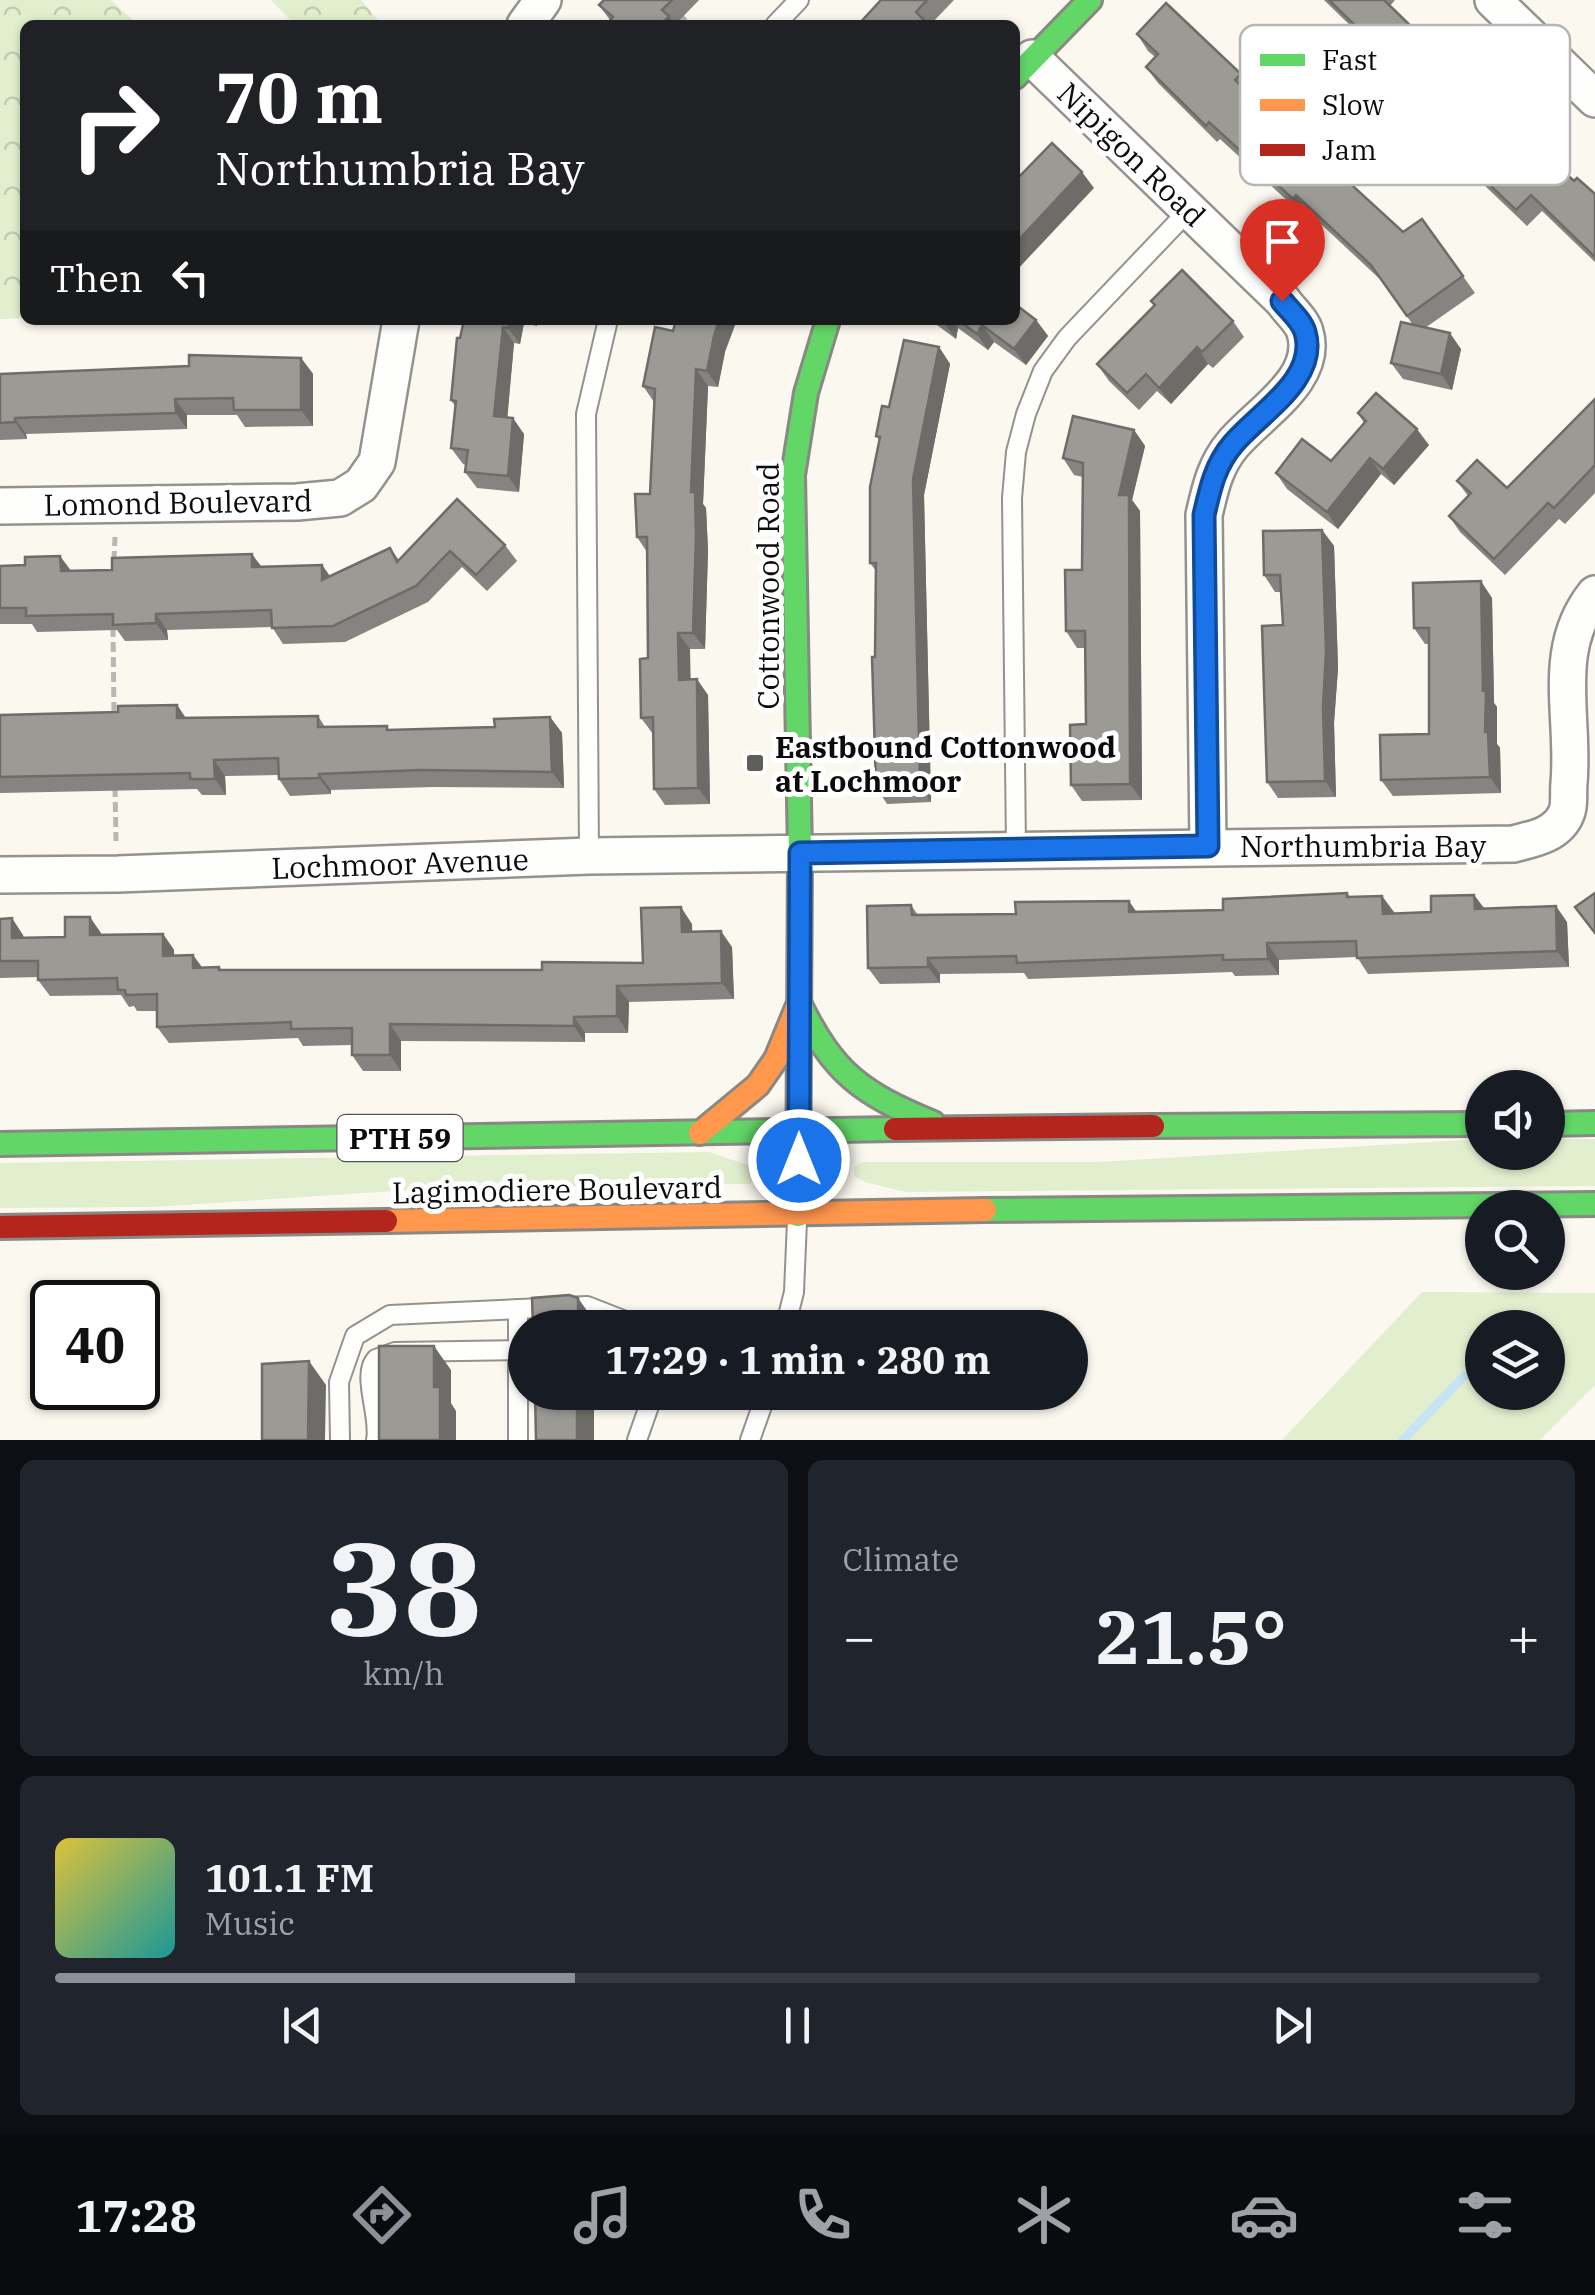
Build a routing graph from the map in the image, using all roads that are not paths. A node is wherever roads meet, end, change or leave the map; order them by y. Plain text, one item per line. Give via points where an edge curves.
1 (799, 0) edge
2 (1090, 0) edge
3 (1493, 0) edge
4 (779, 20) edge
5 (1519, 25) edge
6 (1024, 68) edge
7 (1570, 75) edge
8 (1595, 99) edge
9 (1190, 209) junction
10 (399, 325) edge
11 (607, 325) edge
12 (826, 325) edge
13 (0, 506) edge
14 (1595, 594) edge
15 (1208, 846) junction
16 (1016, 849) junction
17 (800, 853) junction
18 (589, 856) junction
19 (0, 875) edge
20 (799, 1003) junction
21 (1595, 1123) edge
22 (1465, 1124) edge
23 (1565, 1124) edge
24 (946, 1128) junction
25 (799, 1132) junction
26 (700, 1133) junction
27 (0, 1144) edge
28 (1595, 1204) edge
29 (798, 1216) junction
30 (0, 1226) edge
31 (518, 1309) joint
32 (597, 1310) edge
33 (790, 1310) edge
34 (508, 1350) edge
35 (518, 1410) edge
36 (648, 1410) edge
37 (761, 1410) edge
38 (340, 1440) edge
39 (376, 1440) edge
40 (518, 1440) edge
41 (638, 1440) edge
42 (750, 1440) edge

1 - 4 lane
2 - 6 main road
3 - 5 street
6 - 9 street, Nipigon Road
7 - 8 street
9 - 15 street, Nipigon Road via 1305,330 1307,358 1215,470 1204,515
9 - 16 lane via 1068,338 1043,371 1026,414 1012,498
10 - 13 street, Lomond Boulevard via 378,462 361,485 340,498
11 - 18 lane via 586,414
12 - 17 main road, Cottonwood Road via 792,475
14 - 15 street, Northumbria Bay via 1578,615 1567,656 1566,814 1545,836 1514,844
15 - 16 street, Northumbria Bay
16 - 17 street, Northumbria Bay
17 - 18 street, Lochmoor Avenue
17 - 20 main road, Cottonwood Road
18 - 19 street, Lochmoor Avenue
20 - 24 main road via 817,1038 860,1089
20 - 25 main road, Cottonwood Road
20 - 26 main road via 758,1086
21 - 23 main road
22 - 24 main road, Lagimodiere Boulevard / PTH 59
24 - 25 main road, Lagimodiere Boulevard / PTH 59
25 - 26 main road, Lagimodiere Boulevard / PTH 59
25 - 29 main road, Cottonwood Road
26 - 27 main road, Lagimodiere Boulevard / PTH 59
28 - 29 main road, Lagimodiere Boulevard
29 - 30 main road, Lagimodiere Boulevard
29 - 33 lane
31 - 32 lane
31 - 38 lane via 390,1315 354,1336 339,1382
34 - 39 lane via 395,1352 376,1359 369,1373
35 - 40 lane
36 - 41 lane
37 - 42 lane

